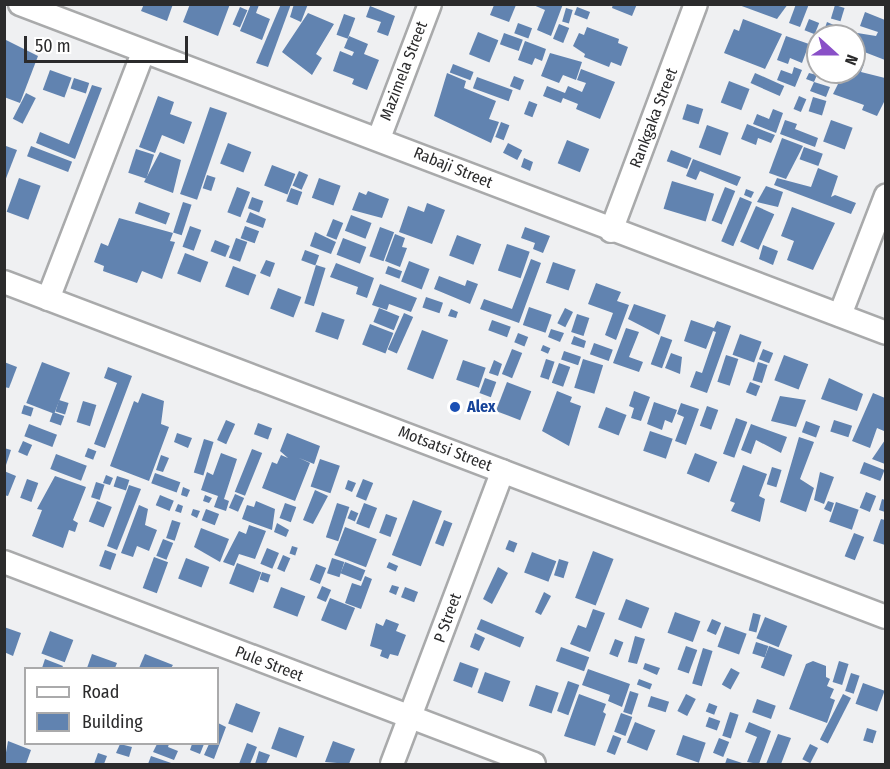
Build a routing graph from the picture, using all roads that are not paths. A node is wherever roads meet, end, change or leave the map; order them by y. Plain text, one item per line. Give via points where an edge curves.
1 (20, 4) edge
2 (430, 4) edge
3 (696, 4) edge
4 (143, 53) junction
5 (379, 138) junction
6 (885, 196) edge
7 (611, 231) junction
8 (4, 282) edge
9 (48, 299) junction
10 (840, 315) junction
11 (885, 333) edge
12 (502, 471) junction
13 (4, 562) edge
14 (885, 617) edge
15 (410, 718) junction
16 (392, 765) edge
17 (534, 765) edge

1 - 4 street, Rabaji Street
2 - 5 street, Mazimela Street
3 - 7 street, Rankgaka Street
4 - 5 street, Rabaji Street
4 - 9 street
5 - 7 street, Rabaji Street
6 - 10 street
7 - 10 street, Rabaji Street
8 - 9 street, Motsatsi Street
9 - 12 street, Motsatsi Street
10 - 11 street, Rabaji Street
12 - 14 street, Motsatsi Street
12 - 15 street, P Street
13 - 15 street, Pule Street
15 - 16 street, P Street
15 - 17 street, Pule Street

